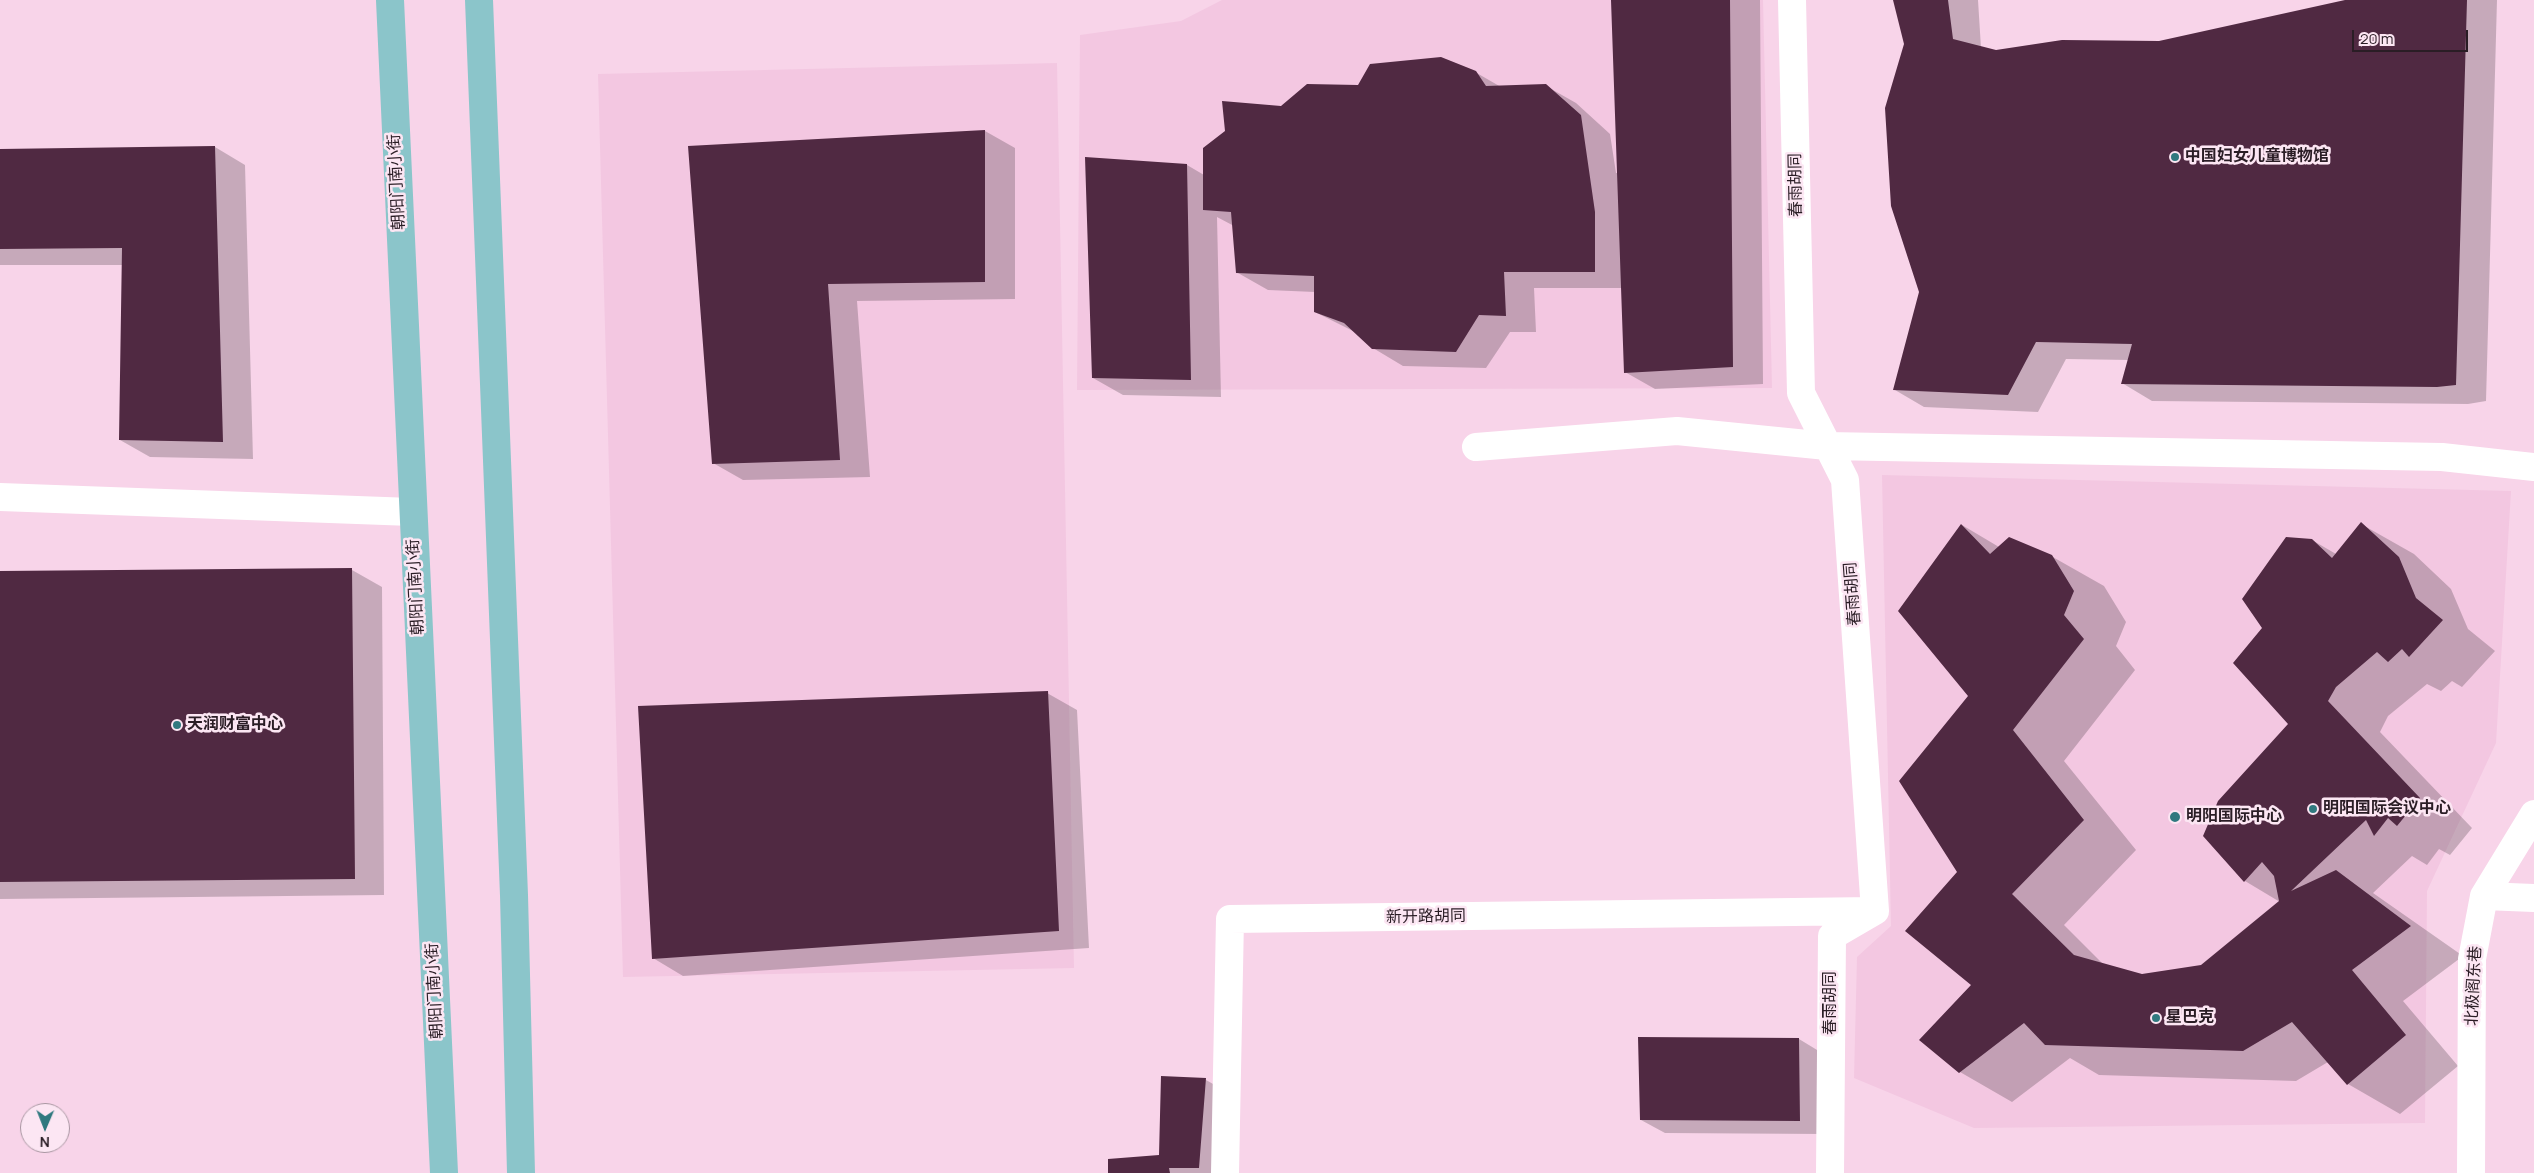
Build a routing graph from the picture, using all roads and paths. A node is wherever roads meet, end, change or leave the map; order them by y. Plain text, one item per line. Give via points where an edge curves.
1 (390, 0) edge
2 (479, 0) edge
3 (1792, 0) edge
4 (1827, 446) junction
5 (1476, 447) dead end
6 (2534, 467) edge
7 (0, 497) edge
8 (412, 512) junction
9 (2534, 814) edge
10 (2484, 896) junction
11 (2534, 898) edge
12 (1875, 910) junction
13 (444, 1173) edge
14 (521, 1173) edge
15 (1225, 1173) edge
16 (1830, 1173) edge
17 (2471, 1173) edge

1 - 8 main road, 朝阳门南小街
2 - 14 main road via 514,894
3 - 4 street, 春雨胡同 via 1801,393
4 - 5 street via 1677,431
4 - 6 street via 2442,457
4 - 12 street, 春雨胡同 via 1845,480
7 - 8 street
8 - 13 main road, 朝阳门南小街
9 - 10 street, 北极阁东巷
10 - 11 street
10 - 17 street, 北极阁东巷 via 2472,959
12 - 15 street, 新开路胡同 via 1230,919
12 - 16 street, 春雨胡同 via 1832,936

